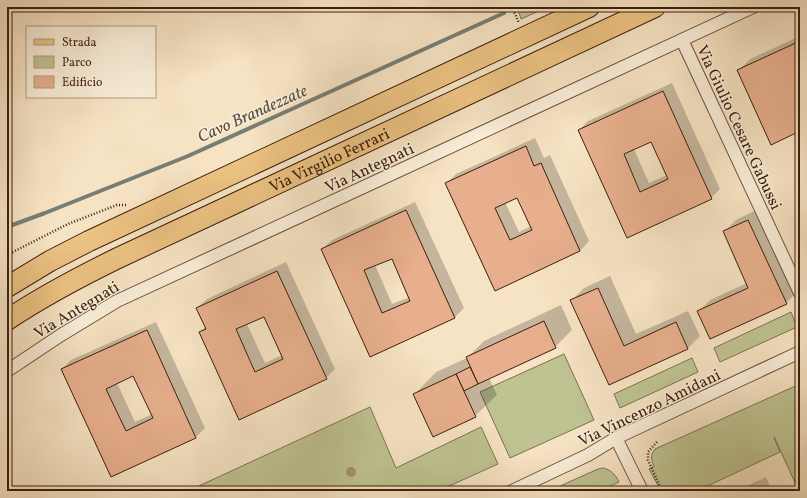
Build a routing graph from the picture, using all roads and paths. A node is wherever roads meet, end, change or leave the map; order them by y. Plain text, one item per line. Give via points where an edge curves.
1 (589, 7) edge
2 (655, 7) edge
3 (753, 7) edge
4 (682, 40) junction
5 (152, 211) junction
6 (7, 255) edge
7 (7, 287) edge
8 (800, 293) edge
9 (7, 320) edge
10 (800, 352) edge
11 (7, 371) edge
12 (616, 438) junction
13 (657, 442) dead end
14 (650, 466) junction
15 (646, 467) dead end
16 (512, 491) edge
17 (642, 491) edge
18 (662, 491) edge

1 - 5 main road, Via Virgilio Ferrari
2 - 9 main road, Via Virgilio Ferrari via 118,258 33,302
3 - 4 street, Via Antegnati
4 - 8 street, Via Giulio Cesare Gabussi
4 - 11 street, Via Antegnati via 117,301
5 - 6 path via 134,205 117,205 68,224
5 - 7 main road, Via Virgilio Ferrari via 50,261
10 - 12 street, Via Vincenzo Amidani
12 - 16 street, Via Vincenzo Amidani via 588,456
12 - 17 street
13 - 14 path via 648,452
14 - 15 path
14 - 18 path

